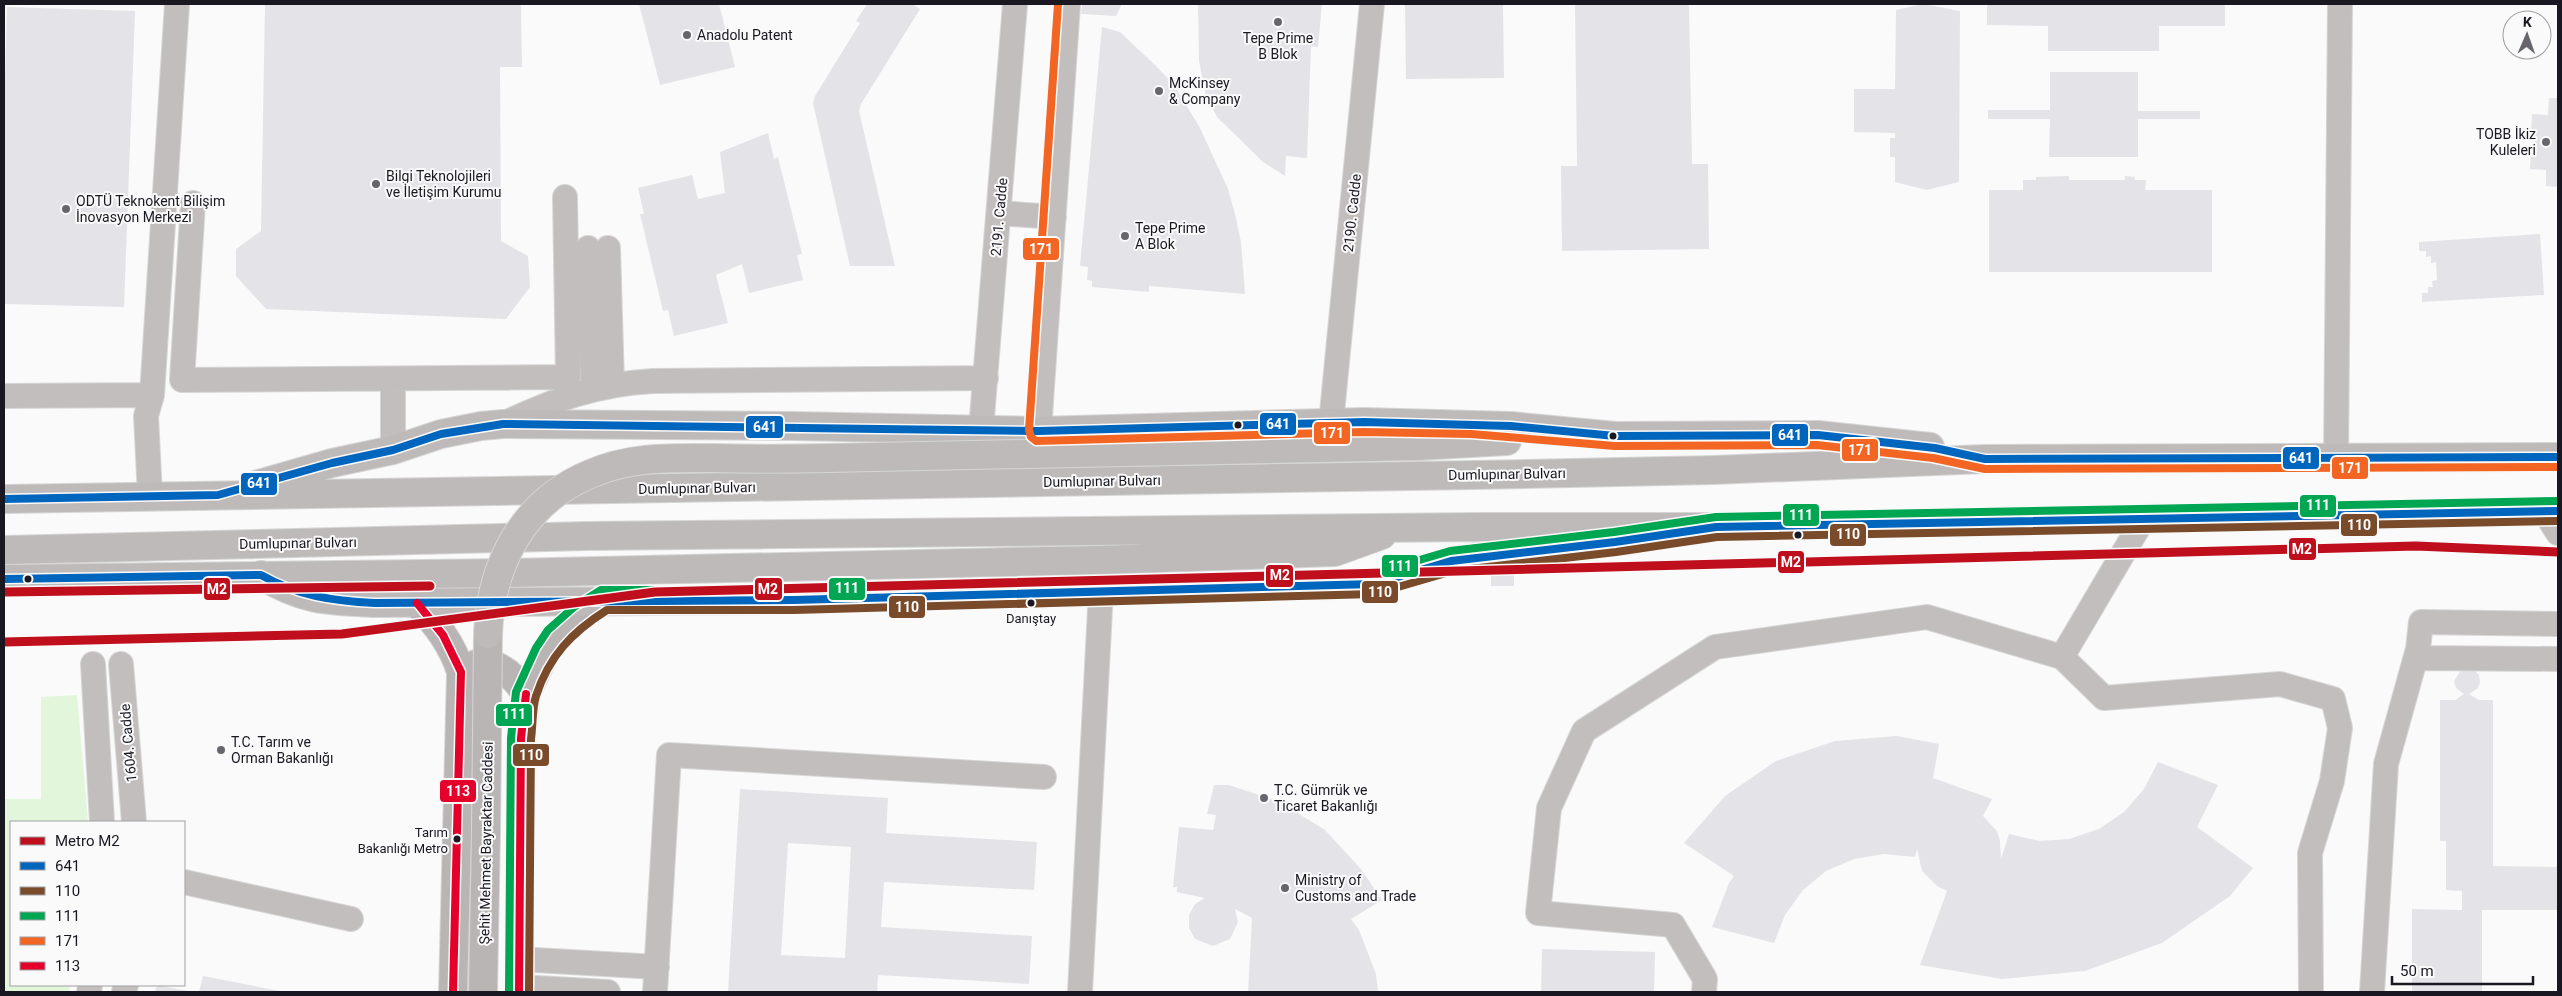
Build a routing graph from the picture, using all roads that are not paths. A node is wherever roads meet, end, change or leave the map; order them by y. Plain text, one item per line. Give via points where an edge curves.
1 (177, 4) edge
2 (1015, 4) edge
3 (1068, 4) edge
4 (1372, 4) edge
5 (2340, 4) edge
6 (565, 197) dead end
7 (193, 203) dead end
8 (999, 213) junction
9 (1054, 217) junction
10 (598, 248) dead end
11 (986, 378) junction
12 (393, 379) junction
13 (603, 386) junction
14 (152, 395) junction
15 (4, 396) edge
16 (1331, 422) junction
17 (502, 424) junction
18 (981, 430) junction
19 (1039, 431) junction
20 (1616, 436) junction
21 (393, 450) junction
22 (2558, 457) edge
23 (1985, 459) junction
24 (2336, 459) junction
25 (218, 495) junction
26 (150, 496) junction
27 (4, 499) edge
28 (2144, 518) junction
29 (2554, 518) edge
30 (1716, 527) junction
31 (1402, 528) junction
32 (4, 550) edge
33 (261, 575) junction
34 (4, 579) edge
35 (1101, 590) junction
36 (604, 600) junction
37 (417, 603) junction
38 (2558, 624) edge
39 (488, 634) joint
40 (2418, 649) junction
41 (2062, 657) junction
42 (2558, 659) edge
43 (93, 664) dead end
44 (121, 664) dead end
45 (461, 672) junction
46 (526, 694) junction
47 (1044, 777) dead end
48 (102, 821) edge
49 (134, 821) edge
50 (185, 882) edge
51 (351, 919) dead end
52 (518, 959) junction
53 (583, 962) junction
54 (657, 967) junction
55 (519, 990) edge
56 (453, 992) edge
57 (483, 992) edge
58 (581, 992) edge
59 (608, 992) edge
60 (655, 992) edge
61 (1080, 992) edge
62 (1704, 992) edge
63 (2310, 992) edge
64 (2372, 992) edge

1 - 14 street
2 - 8 street, 2191. Cadde
3 - 9 street
4 - 16 street, 2190. Cadde
5 - 24 street
6 - 12 street via 568,377
7 - 12 street via 182,380
8 - 9 street
8 - 11 street, 2191. Cadde
9 - 19 street
10 - 13 street
11 - 13 street via 653,381
11 - 18 street, 2191. Cadde
12 - 21 street
13 - 17 street
14 - 15 street
14 - 26 street via 146,416
16 - 19 highway, Dumlupınar Bulvarı
16 - 20 highway, Dumlupınar Bulvarı via 1472,424
17 - 18 highway, Dumlupınar Bulvarı
17 - 21 highway, Dumlupınar Bulvarı via 441,434
18 - 19 highway, Dumlupınar Bulvarı
20 - 23 highway, Dumlupınar Bulvarı via 1818,435 1935,448
20 - 39 highway, bridge via 1418,446 803,459 660,458 626,462 573,482 529,519 503,559 489,607
21 - 25 highway, Dumlupınar Bulvarı via 332,463
22 - 24 highway, Dumlupınar Bulvarı
23 - 24 highway, Dumlupınar Bulvarı
23 - 25 highway, Dumlupınar Bulvarı via 1714,470 1474,475
25 - 26 highway, Dumlupınar Bulvarı
26 - 27 highway, Dumlupınar Bulvarı
28 - 29 highway, Dumlupınar Bulvarı
28 - 30 highway, Dumlupınar Bulvarı
28 - 41 street
30 - 31 highway, Dumlupınar Bulvarı
30 - 35 highway via 1451,561 1374,584
31 - 32 highway, Dumlupınar Bulvarı via 587,536
31 - 33 highway, Dumlupınar Bulvarı via 1335,552 506,573
33 - 34 highway, Dumlupınar Bulvarı
33 - 37 highway via 297,594 327,601
35 - 36 highway via 794,600
35 - 61 street
36 - 37 highway
36 - 46 main road via 580,615 556,637
37 - 45 main road, Şehit Mehmet Bayraktar Caddesi via 444,634
38 - 40 street via 2421,622
39 - 57 main road, Şehit Mehmet Bayraktar Caddesi, bridge
40 - 42 street via 2424,658
40 - 64 street via 2386,764
41 - 62 street via 1926,617 1715,647 1584,731 1548,808 1538,913 1673,925 1705,979
41 - 63 street via 2104,698 2280,684 2333,699 2340,728 2332,781 2310,854
43 - 48 street
44 - 49 street, 1604. Cadde
45 - 46 main road via 471,666 493,665 516,678
45 - 56 main road, Şehit Mehmet Bayraktar Caddesi
46 - 52 main road via 521,738
47 - 54 street via 669,755
50 - 51 street
52 - 53 street
52 - 55 main road
53 - 54 street
53 - 58 street
54 - 60 street
55 - 58 street
58 - 59 street

